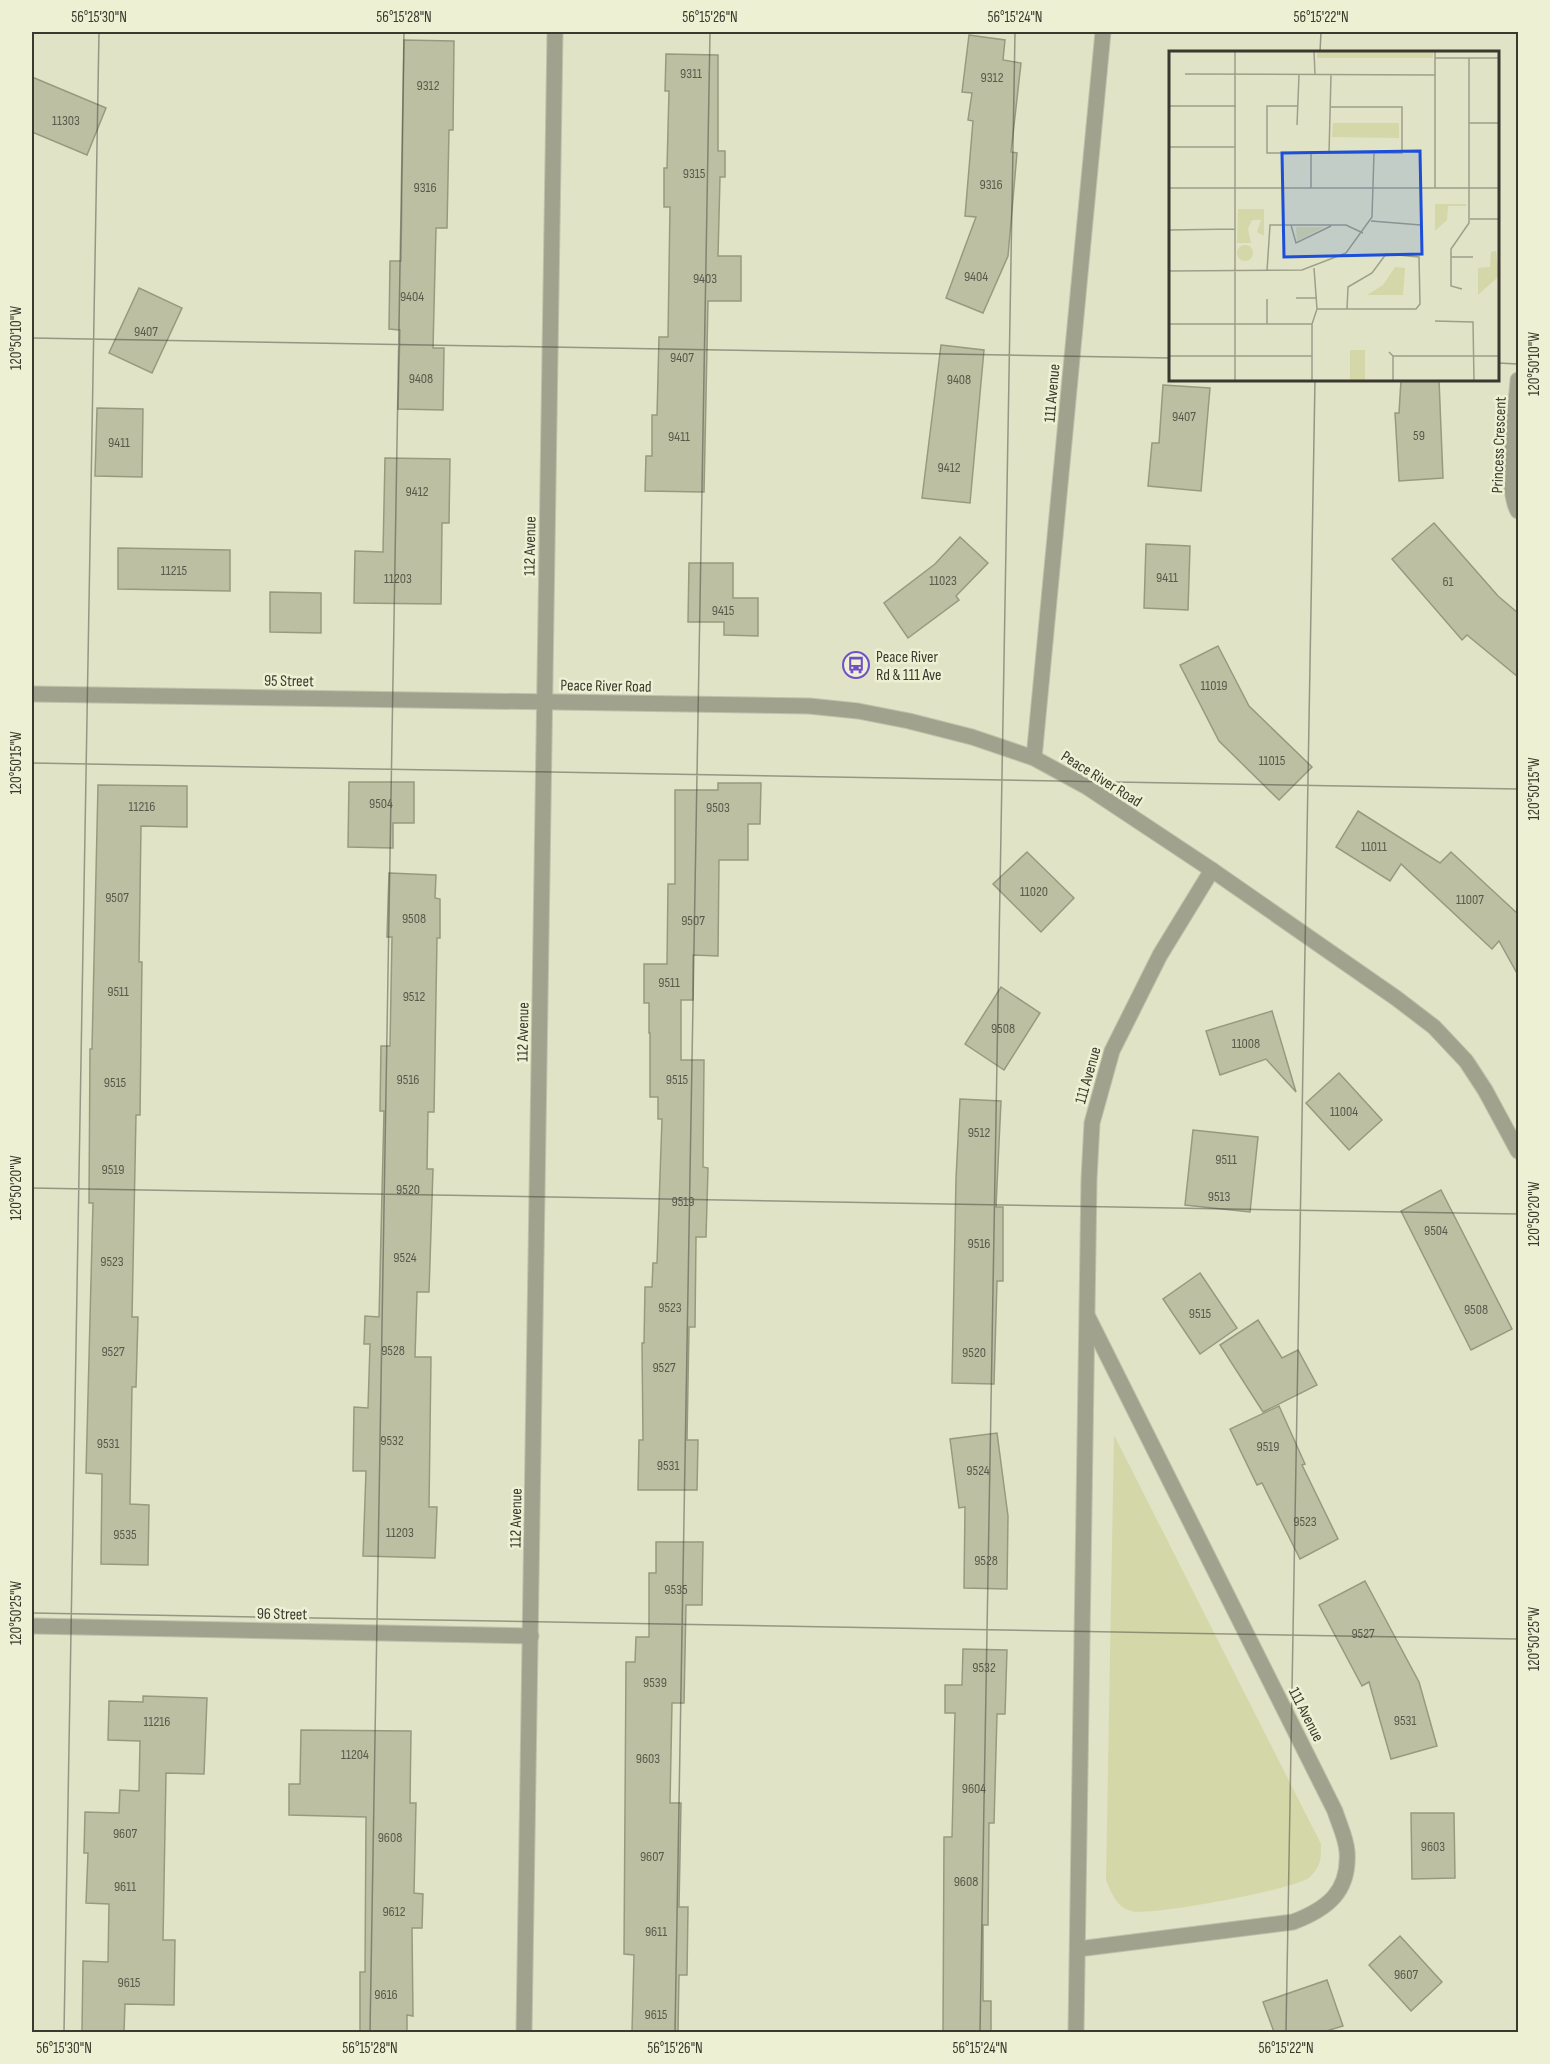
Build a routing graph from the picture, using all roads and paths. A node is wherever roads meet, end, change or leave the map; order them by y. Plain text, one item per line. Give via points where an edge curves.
1 (555, 32) edge
2 (1103, 32) edge
3 (1518, 380) edge
4 (1518, 511) edge
5 (32, 694) edge
6 (545, 702) junction
7 (1034, 758) junction
8 (1212, 870) junction
9 (1518, 1151) edge
10 (1086, 1315) junction
11 (32, 1626) edge
12 (531, 1636) junction
13 (1078, 1949) junction
14 (524, 2032) edge
15 (1076, 2032) edge

1 - 6 street, 112 Avenue
2 - 7 street, 111 Avenue
3 - 4 street, Princess Crescent via 1512,458 1514,503
5 - 6 street, 95 Street
6 - 7 street, Peace River Road via 809,706 858,711 972,737
6 - 12 street, 112 Avenue
7 - 8 street, Peace River Road via 1087,787
8 - 9 street, Peace River Road via 1434,1027 1466,1061
8 - 10 street, 111 Avenue via 1160,955 1112,1051 1092,1123
10 - 13 street, 111 Avenue
10 - 13 street, 111 Avenue via 1335,1811 1347,1850 1346,1876 1331,1902 1293,1922
11 - 12 street, 96 Street
12 - 14 street, 112 Avenue
13 - 15 street, 111 Avenue

